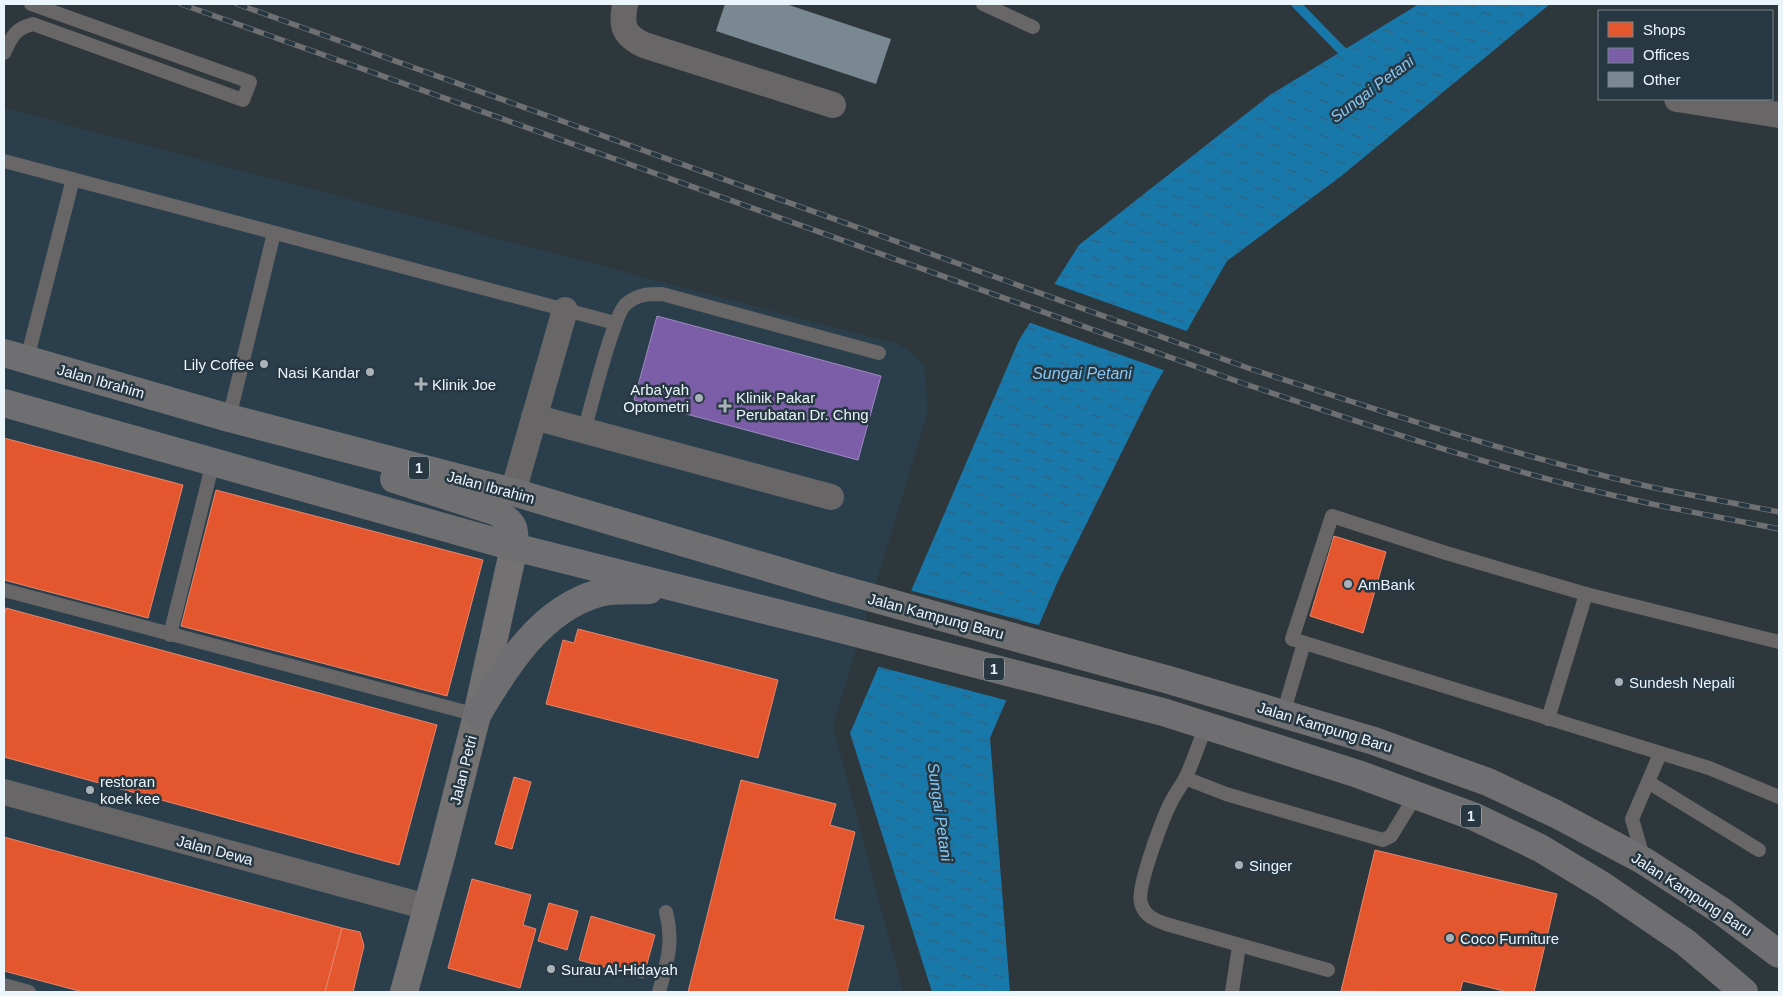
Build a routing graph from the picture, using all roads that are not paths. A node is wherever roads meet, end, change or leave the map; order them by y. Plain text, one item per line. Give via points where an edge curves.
1 (31, 4) edge
2 (625, 4) edge
3 (983, 4) edge
4 (1034, 27) dead end
5 (4, 53) edge
6 (1682, 100) edge
7 (833, 105) dead end
8 (1779, 115) edge
9 (4, 161) edge
10 (73, 179) junction
11 (274, 232) junction
12 (565, 310) junction
13 (615, 323) junction
14 (879, 353) dead end
15 (15, 356) edge
16 (4, 403) edge
17 (534, 417) junction
18 (229, 418) junction
19 (584, 431) junction
20 (311, 440) junction
21 (213, 462) junction
22 (513, 492) junction
23 (831, 497) dead end
24 (514, 547) junction
25 (833, 587) joint
26 (681, 589) junction
27 (4, 590) edge
28 (1586, 594) junction
29 (170, 635) junction
30 (1779, 642) edge
31 (1304, 643) junction
32 (1283, 714) junction
33 (477, 715) junction
34 (1548, 719) junction
35 (1206, 726) junction
36 (1660, 754) junction
37 (1185, 778) junction
38 (1648, 782) junction
39 (4, 792) edge
40 (1416, 795) junction
41 (1779, 797) edge
42 (1759, 850) dead end
43 (1644, 861) junction
44 (427, 907) junction
45 (666, 912) dead end
46 (1240, 946) junction
47 (1779, 954) edge
48 (1328, 970) dead end
49 (4, 985) edge
50 (29, 992) edge
51 (404, 992) edge
52 (659, 992) edge
53 (1232, 992) edge
54 (1744, 992) edge

1 - 5 lane via 250,82 243,100 33,24 13,34
2 - 7 street via 622,17 625,29 634,40 644,45
3 - 4 lane
6 - 8 street
9 - 10 lane
10 - 11 lane
10 - 15 lane
11 - 12 lane
11 - 18 lane
12 - 13 lane
12 - 17 street
13 - 14 lane via 625,304 642,294 662,294
13 - 19 lane
15 - 18 main road, Jalan Ibrahim / 1
16 - 21 main road, 1
17 - 19 street
17 - 22 street
18 - 20 main road, Jalan Ibrahim / 1
19 - 23 street
20 - 22 main road, Jalan Ibrahim / 1
20 - 24 main road via 381,475 497,512 509,521 515,531
21 - 24 main road, 1
21 - 29 lane
22 - 25 main road, Jalan Ibrahim / 1
24 - 26 main road, 1
24 - 33 main road, Jalan Petri
25 - 32 main road, Jalan Kampung Baru / 1
26 - 33 main road via 601,592 573,603 552,616 532,636 499,677
26 - 35 main road, 1 via 1163,712
27 - 29 lane
28 - 30 lane
28 - 31 lane via 1332,516 1292,639
28 - 34 lane
29 - 33 lane
31 - 32 lane
31 - 34 lane
32 - 43 main road, Jalan Kampung Baru / 1 via 1488,782
33 - 44 main road, Jalan Petri
34 - 36 lane
35 - 37 lane
35 - 40 main road, 1
36 - 38 lane
36 - 41 lane via 1709,768
37 - 40 lane via 1226,794 1384,840 1392,836
37 - 46 lane via 1170,802 1157,837 1139,894 1141,903 1152,918
38 - 42 lane
38 - 43 lane via 1632,819
39 - 44 street, Jalan Dewa
40 - 54 main road, 1 via 1474,817 1540,848 1595,881 1685,942
43 - 47 main road, Jalan Kampung Baru / 1 via 1720,910
44 - 51 main road, Jalan Petri
45 - 52 lane via 671,936
46 - 48 lane
46 - 53 lane
49 - 50 lane

